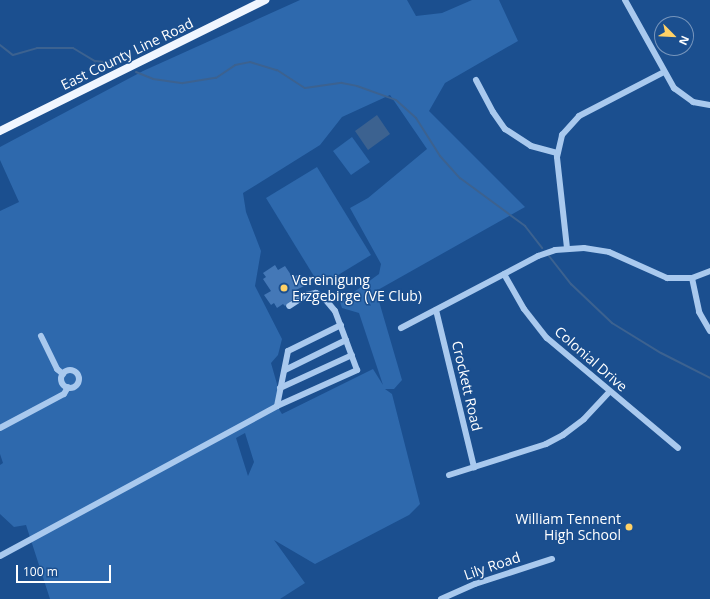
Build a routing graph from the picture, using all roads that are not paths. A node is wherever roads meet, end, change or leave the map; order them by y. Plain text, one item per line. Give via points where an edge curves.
1 (264, 0) edge
2 (625, 0) edge
3 (664, 72) junction
4 (476, 80) dead end
5 (710, 105) edge
6 (0, 131) edge
7 (557, 153) junction
8 (567, 248) junction
9 (710, 271) edge
10 (504, 274) junction
11 (692, 278) junction
12 (289, 306) dead end
13 (436, 310) junction
14 (341, 325) junction
15 (401, 328) dead end
16 (710, 331) edge
17 (41, 336) dead end
18 (346, 340) junction
19 (352, 355) junction
20 (284, 370) junction
21 (62, 374) junction
22 (68, 387) junction
23 (280, 388) junction
24 (609, 392) junction
25 (276, 406) junction
26 (0, 428) edge
27 (678, 448) dead end
28 (474, 467) junction
29 (449, 474) dead end
30 (0, 556) edge
31 (552, 559) dead end
32 (442, 599) edge

1 - 6 main road, East County Line Road
2 - 3 street
3 - 5 street via 674,88 685,98
3 - 7 street via 579,116 562,135
4 - 7 street via 505,129 531,146
7 - 8 street
8 - 10 street via 544,253
8 - 11 street via 609,252 656,274 676,279
9 - 11 street
10 - 13 street
10 - 24 street, Colonial Drive via 524,309 547,338
11 - 16 street via 699,312
12 - 14 street via 306,295 316,293 335,311
13 - 15 street
13 - 28 street, Crockett Road
14 - 18 street
14 - 20 street via 288,351
17 - 21 street
18 - 19 street
18 - 20 street
19 - 23 street
19 - 25 street via 357,370
20 - 23 street
21 - 22 street via 61,381
21 - 22 street via 71,370 78,376 75,386
22 - 26 street via 64,394
23 - 25 street
24 - 27 street, Colonial Drive
24 - 28 street via 584,419 563,435 546,444
25 - 30 street
28 - 29 street
31 - 32 street, Lily Road via 475,584

